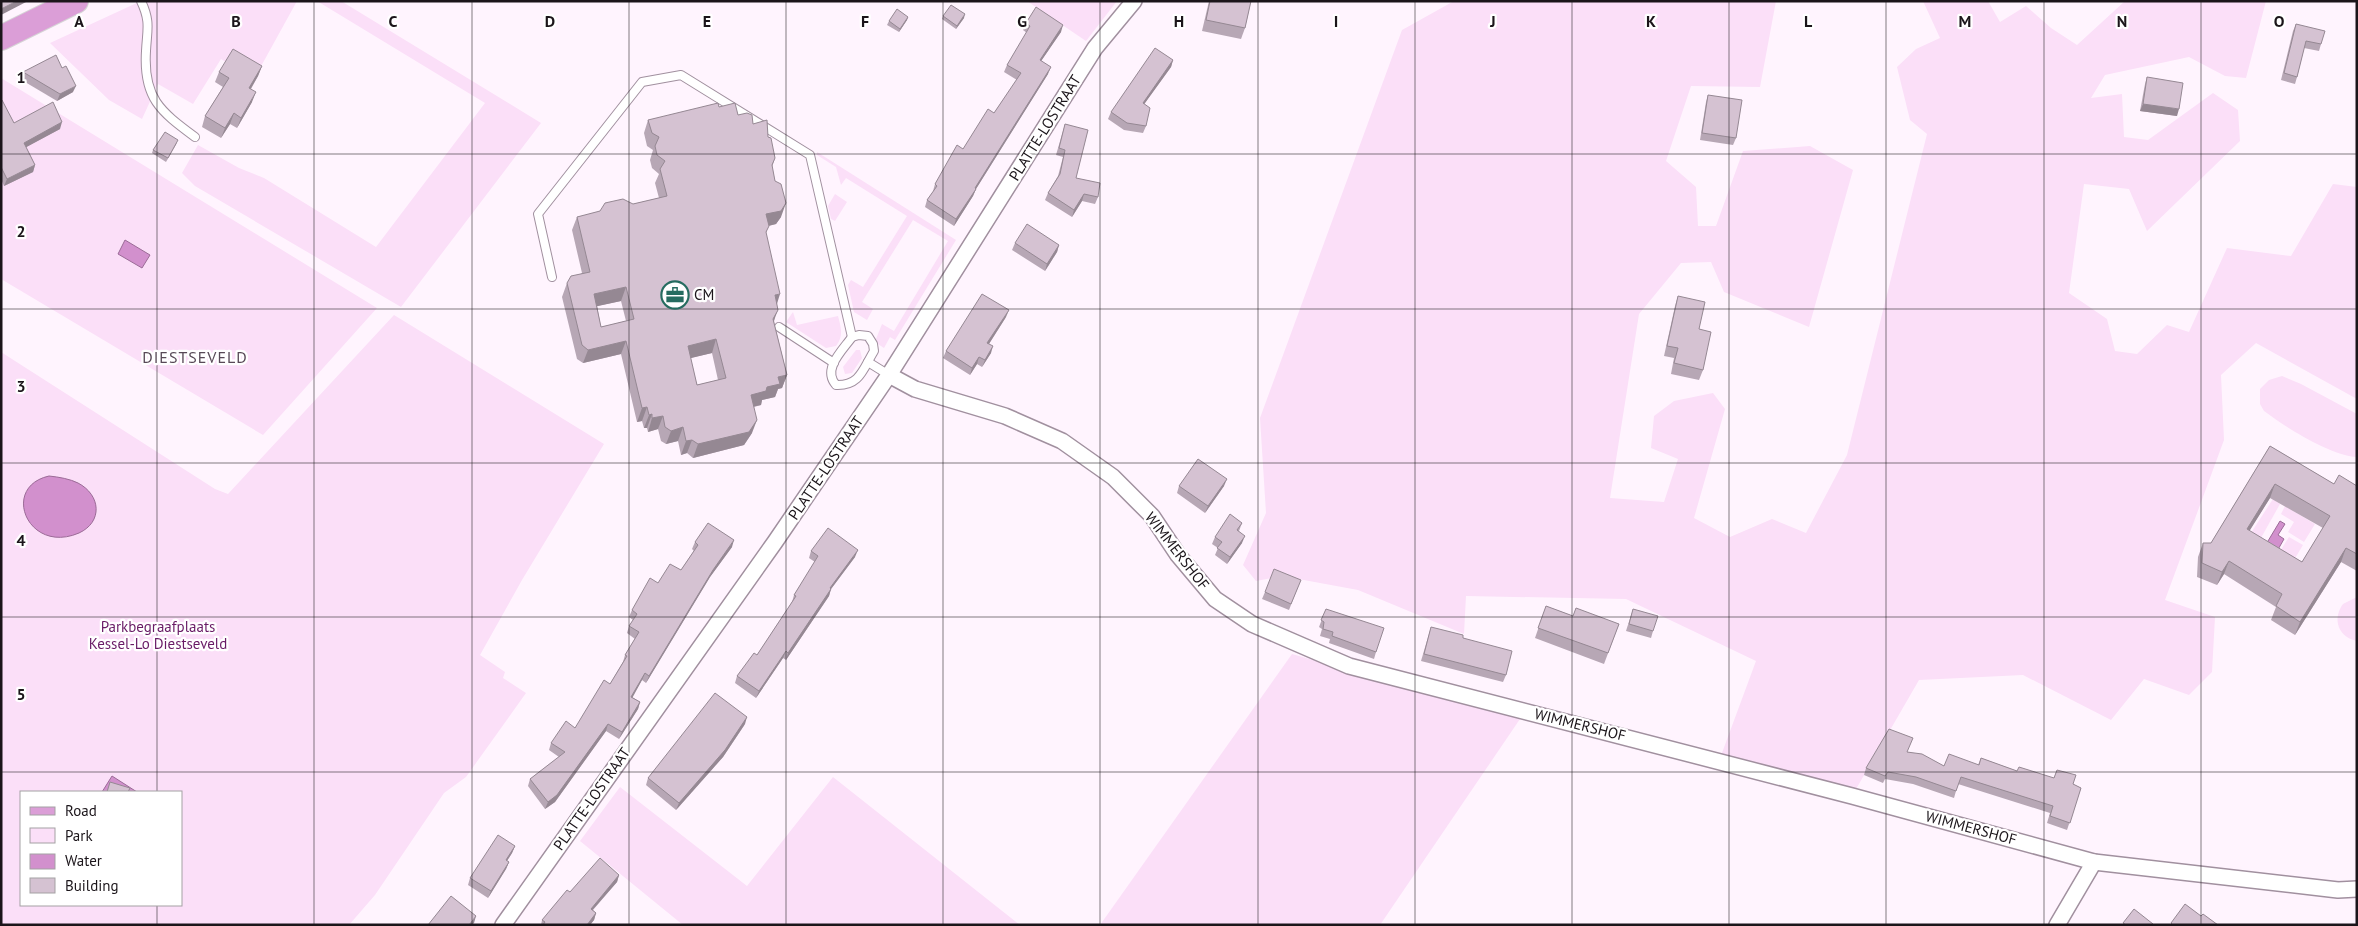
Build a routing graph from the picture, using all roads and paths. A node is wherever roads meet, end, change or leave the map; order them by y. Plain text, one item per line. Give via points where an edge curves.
1 (76, 1) edge
2 (141, 1) edge
3 (1134, 1) edge
4 (1, 38) edge
5 (195, 137) dead end
6 (552, 277) dead end
7 (779, 327) edge
8 (852, 337) junction
9 (868, 362) junction
10 (834, 363) junction
11 (889, 375) junction
12 (2094, 862) junction
13 (2357, 889) edge
14 (503, 925) edge
15 (2057, 925) edge

1 - 4 main road
2 - 5 lane via 149,28 147,78 153,100 167,116
3 - 11 street, PLATTE-LOSTRAAT via 1095,48
6 - 8 lane via 538,214 642,82 681,75 810,155
7 - 10 lane
8 - 9 lane via 868,336 874,352
8 - 10 lane
9 - 10 lane via 855,383 846,386 836,385 831,379 830,369
9 - 11 lane
11 - 12 street, WIMMERSHOF via 915,389 1006,416 1062,441 1113,477 1152,516 1178,555 1215,599 1252,624 1349,666
11 - 14 street, PLATTE-LOSTRAAT
12 - 13 street, WIMMERSHOF via 2338,890
12 - 15 street

